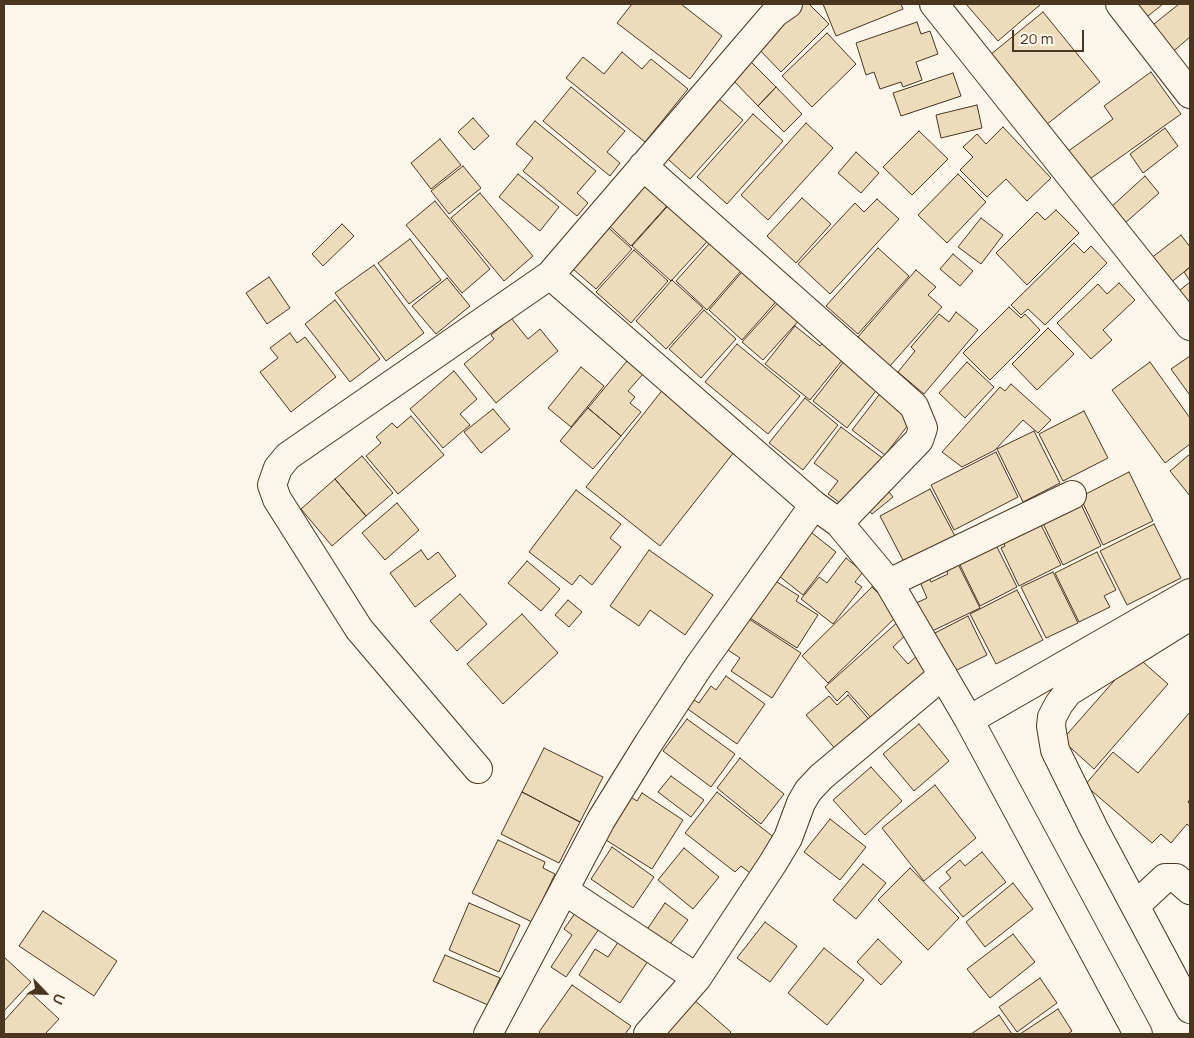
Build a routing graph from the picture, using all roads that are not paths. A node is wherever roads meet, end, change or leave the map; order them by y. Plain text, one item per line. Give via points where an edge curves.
1 (788, 4) edge
2 (934, 4) edge
3 (1120, 4) edge
4 (1190, 94) edge
5 (644, 166) junction
6 (550, 275) junction
7 (1190, 326) edge
8 (1072, 495) dead end
9 (814, 505) junction
10 (839, 524) junction
11 (888, 583) junction
12 (1190, 592) edge
13 (1190, 616) edge
14 (943, 675) junction
15 (969, 720) junction
16 (478, 769) dead end
17 (1190, 890) edge
18 (565, 891) junction
19 (1135, 906) junction
20 (697, 978) junction
21 (1190, 1009) edge
22 (488, 1034) edge
23 (648, 1034) edge
24 (1138, 1034) edge

1 - 5 street via 775,13
2 - 7 street
3 - 4 street
5 - 6 street
5 - 10 street via 914,406 923,428 919,440
6 - 9 street
6 - 16 street via 288,456 278,468 272,485 359,629
8 - 11 street
9 - 10 street
9 - 18 street via 699,666 648,744 602,820
10 - 11 street
11 - 14 street
12 - 15 street
13 - 19 street via 1068,692 1052,717 1055,750
14 - 15 street
14 - 20 street via 808,791 788,838
15 - 24 street
17 - 19 street via 1176,878 1165,878
18 - 20 street
18 - 22 street
19 - 21 street
20 - 23 street

